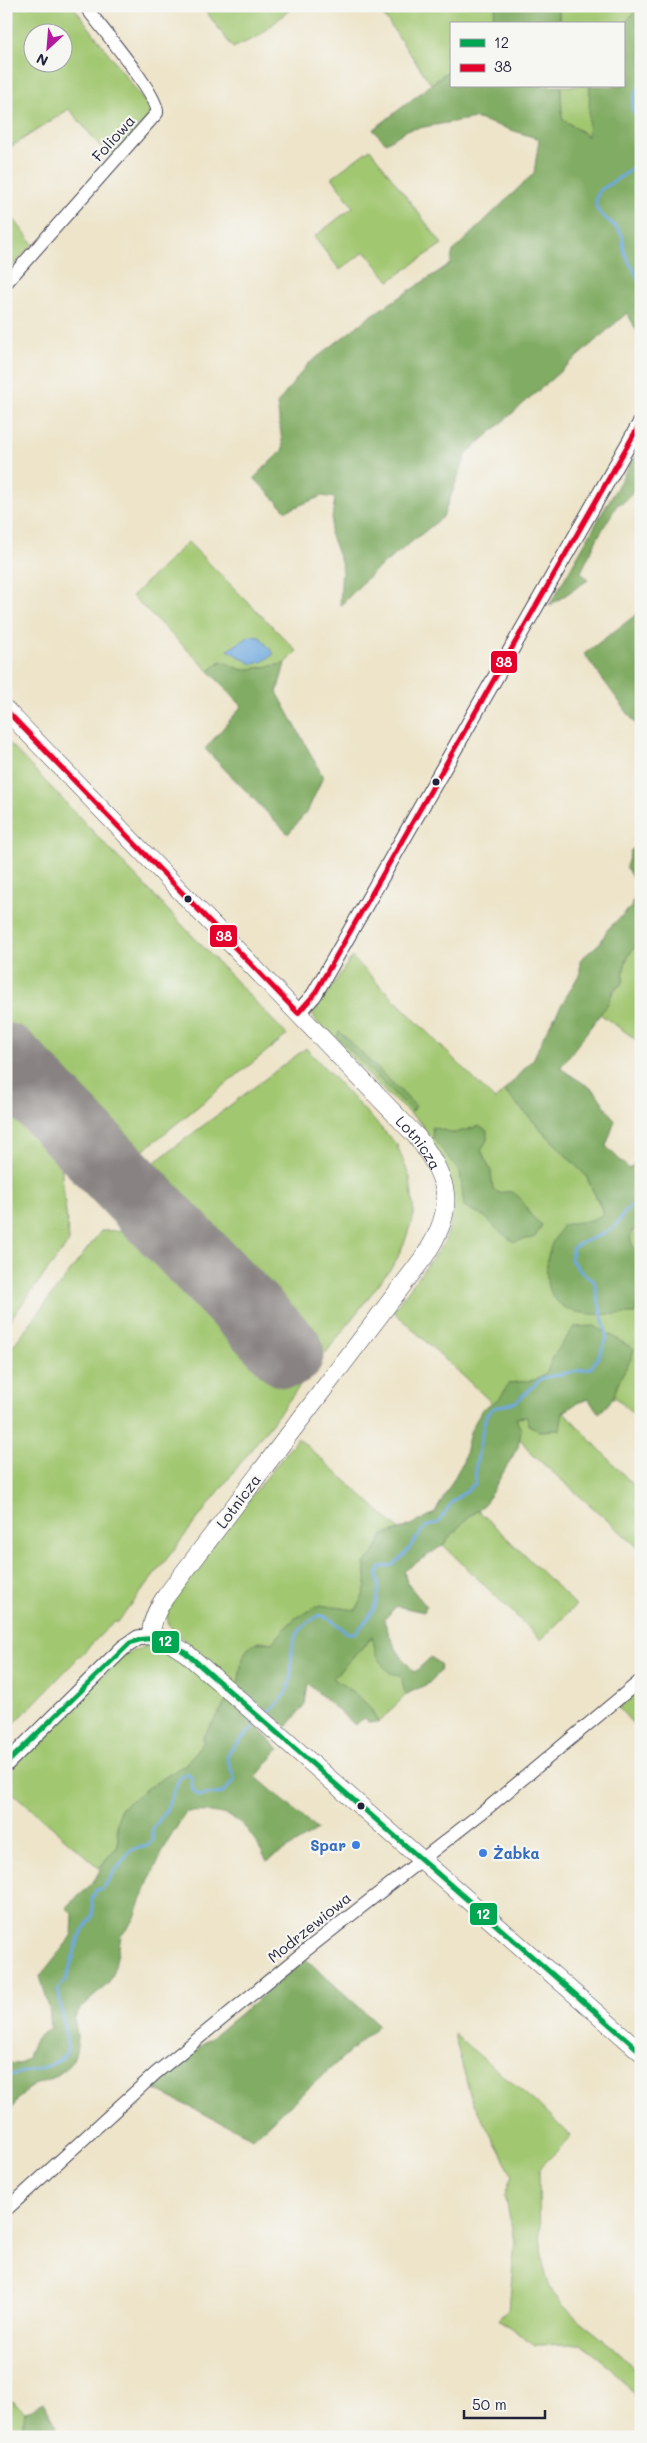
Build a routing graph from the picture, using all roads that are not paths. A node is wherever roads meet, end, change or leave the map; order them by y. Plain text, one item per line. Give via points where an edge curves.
1 (85, 6) edge
2 (6, 283) edge
3 (641, 422) edge
4 (6, 710) edge
5 (298, 1013) junction
6 (151, 1636) junction
7 (641, 1680) edge
8 (6, 1764) edge
9 (421, 1859) junction
10 (641, 2052) edge
11 (6, 2210) edge

1 - 2 street, Foliowa via 148,89 158,108 157,114
3 - 5 street via 319,987
4 - 5 main road, Lotnicza
5 - 6 main road, Lotnicza via 430,1154 446,1194 442,1227 424,1257 166,1596 156,1611
6 - 8 street via 138,1638 123,1648
6 - 9 main road via 175,1644
7 - 9 street, Modrzewiowa
9 - 10 main road
9 - 11 street, Modrzewiowa via 156,2073

